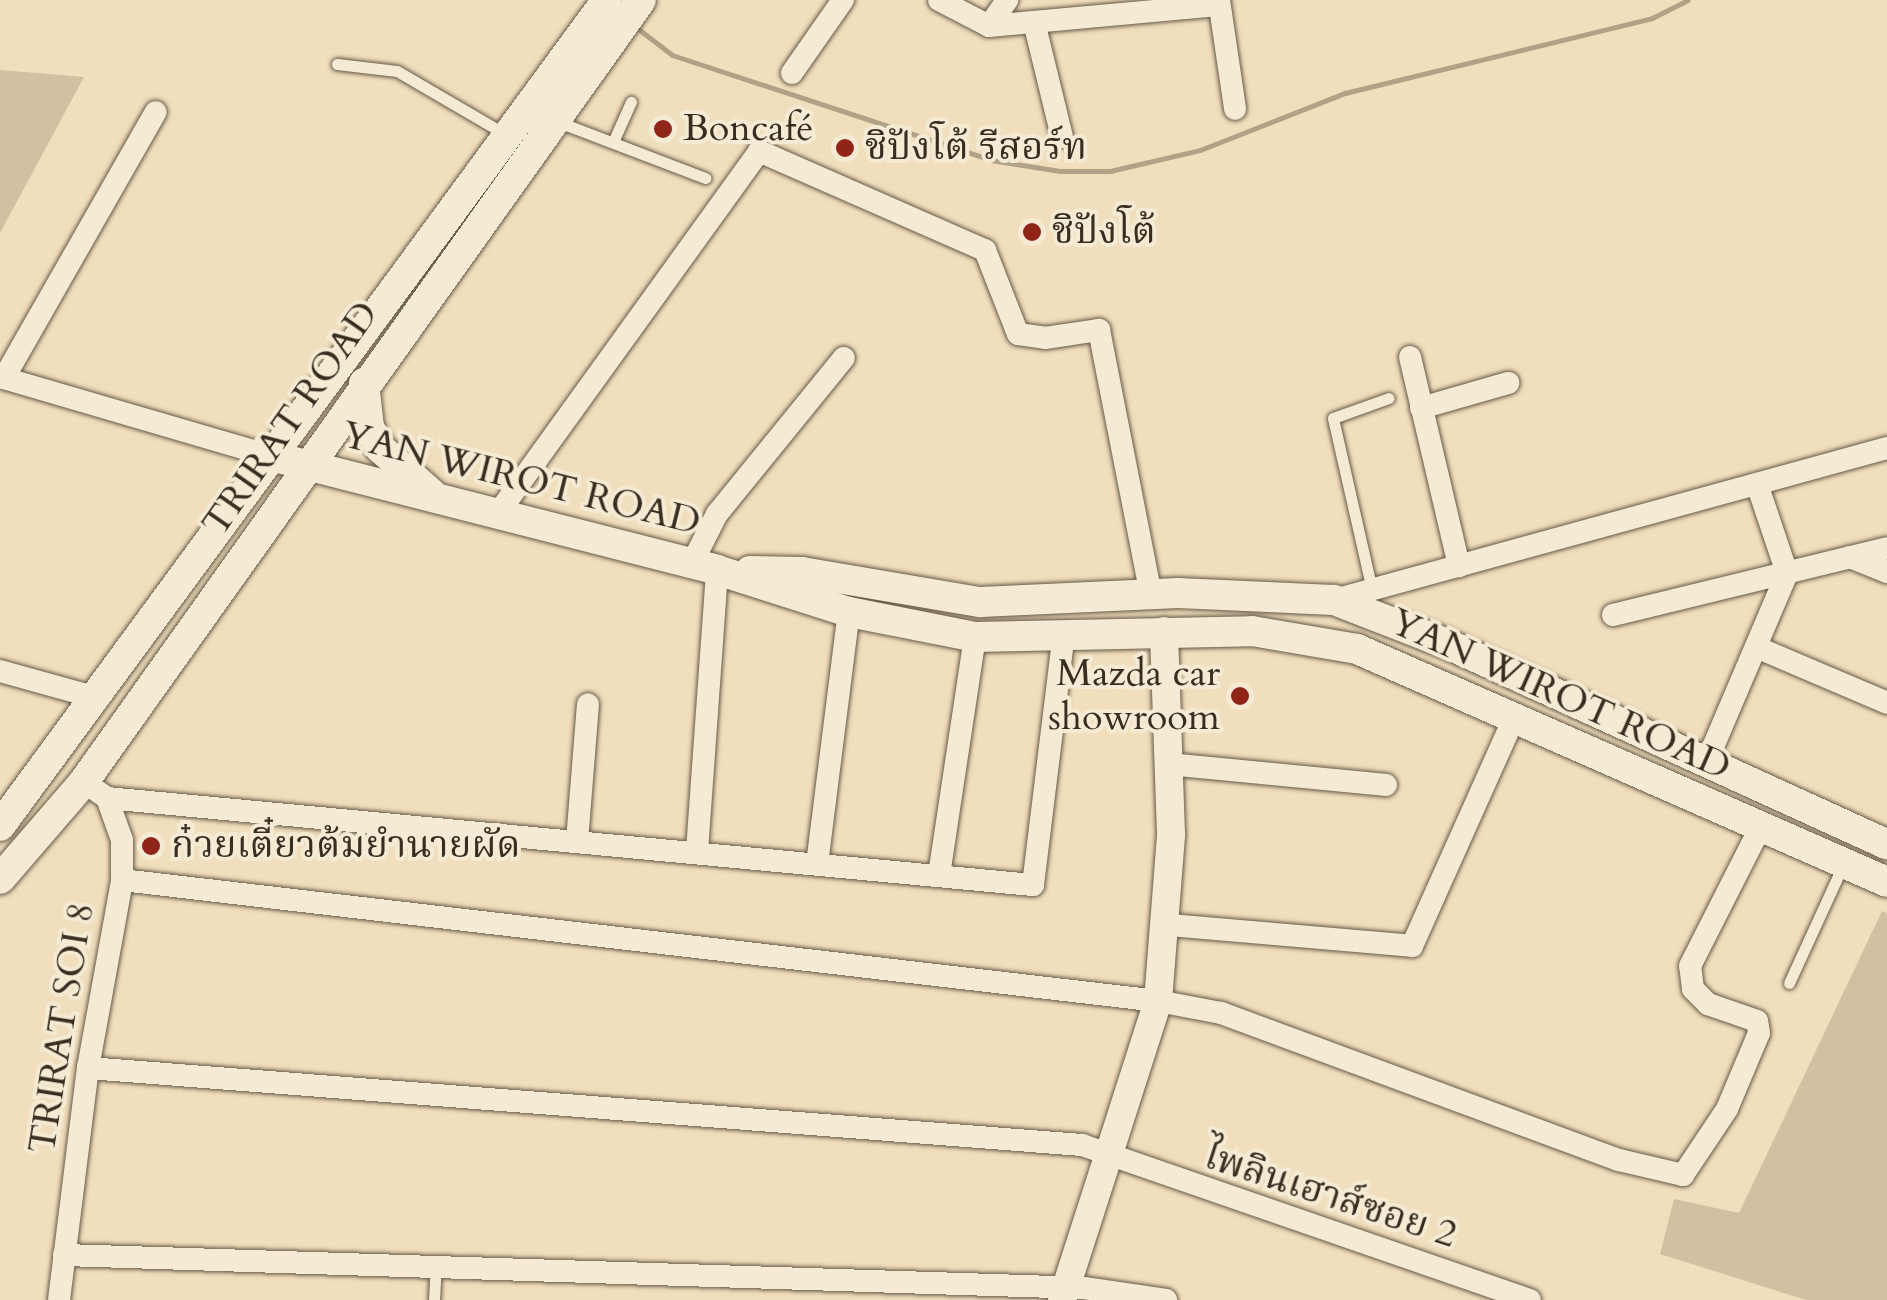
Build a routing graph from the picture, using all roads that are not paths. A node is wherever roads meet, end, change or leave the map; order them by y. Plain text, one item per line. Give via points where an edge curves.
1 (607, 0) edge
2 (641, 0) edge
3 (843, 0) edge
4 (939, 0) edge
5 (1008, 0) edge
6 (1219, 2) edge
7 (1034, 22) junction
8 (990, 26) junction
9 (582, 58) junction
10 (336, 64) dead end
11 (792, 73) dead end
12 (631, 102) dead end
13 (1235, 109) dead end
14 (156, 112) dead end
15 (552, 119) junction
16 (505, 134) junction
17 (1062, 136) dead end
18 (613, 142) junction
19 (705, 178) dead end
20 (1410, 357) dead end
21 (844, 358) dead end
22 (2, 378) edge
23 (364, 383) junction
24 (1508, 383) dead end
25 (1389, 398) dead end
26 (1421, 408) junction
27 (1887, 448) edge
28 (270, 456) junction
29 (306, 466) junction
30 (1757, 484) junction
31 (435, 497) junction
32 (499, 512) junction
33 (1887, 548) edge
34 (1850, 557) junction
35 (705, 566) junction
36 (1459, 566) junction
37 (1787, 572) junction
38 (1887, 572) edge
39 (1372, 590) junction
40 (1151, 594) junction
41 (1334, 600) junction
42 (849, 612) junction
43 (1614, 615) dead end
44 (1164, 630) junction
45 (975, 637) junction
46 (1064, 640) junction
47 (1756, 647) junction
48 (0, 671) edge
49 (94, 697) junction
50 (1887, 703) edge
51 (588, 704) dead end
52 (1515, 716) junction
53 (1706, 761) junction
54 (1170, 764) junction
55 (1386, 784) dead end
56 (95, 790) junction
57 (0, 826) edge
58 (1760, 828) junction
59 (577, 841) junction
60 (1887, 844) edge
61 (697, 852) junction
62 (1844, 863) junction
63 (816, 864) junction
64 (939, 875) junction
65 (0, 879) edge
66 (122, 880) junction
67 (1887, 882) edge
68 (1169, 925) junction
69 (1789, 983) dead end
70 (1158, 1000) junction
71 (88, 1068) junction
72 (1108, 1157) junction
73 (64, 1255) junction
74 (436, 1267) junction
75 (1486, 1293) edge
76 (1063, 1295) edge
77 (59, 1300) edge
78 (434, 1300) edge
79 (1166, 1300) edge
80 (1530, 1300) edge

1 - 9 main road, TRIRAT ROAD
2 - 9 main road, TRIRAT ROAD
3 - 11 street
4 - 8 street
5 - 8 street
6 - 7 street
6 - 13 street
7 - 8 street
7 - 17 street
9 - 15 main road, TRIRAT ROAD
9 - 16 main road, TRIRAT ROAD
10 - 16 lane via 397,71
12 - 18 lane
14 - 22 street
15 - 18 lane
15 - 23 main road, TRIRAT ROAD
16 - 28 main road, TRIRAT ROAD
18 - 19 lane
20 - 26 street
21 - 35 street via 717,514
22 - 28 street
23 - 29 main road, TRIRAT ROAD
23 - 31 main road via 369,428 380,448
24 - 26 street
25 - 39 lane via 1333,418
26 - 36 street
27 - 30 street
28 - 29 main road, YAN WIROT ROAD
28 - 49 main road, TRIRAT ROAD
29 - 31 main road, YAN WIROT ROAD
29 - 56 main road, TRIRAT ROAD
30 - 36 street
30 - 37 street
31 - 32 main road, YAN WIROT ROAD
32 - 35 main road, YAN WIROT ROAD
32 - 40 street via 759,151 985,250 1018,334 1046,338 1099,330
33 - 34 street
34 - 37 street
34 - 38 street
35 - 40 main road, YAN WIROT ROAD via 802,572 980,602
35 - 42 main road, YAN WIROT ROAD
35 - 61 street
36 - 39 street
37 - 43 street
37 - 47 street
39 - 41 street
40 - 41 main road, YAN WIROT ROAD
40 - 44 main road
41 - 53 main road, YAN WIROT ROAD
42 - 45 main road, YAN WIROT ROAD
42 - 63 street
44 - 46 main road, YAN WIROT ROAD
44 - 52 main road, YAN WIROT ROAD via 1252,631 1357,649
44 - 54 street
45 - 46 main road, YAN WIROT ROAD
45 - 64 street
46 - 64 street via 1033,885
47 - 50 street
47 - 53 street
48 - 49 street
49 - 57 main road, TRIRAT ROAD
51 - 59 street
52 - 58 main road, YAN WIROT ROAD
52 - 68 street via 1412,946
53 - 60 main road, YAN WIROT ROAD
54 - 55 street
54 - 68 street
56 - 59 street
56 - 65 main road, TRIRAT ROAD
56 - 66 street, TRIRAT SOI 8 via 122,840
58 - 62 main road, YAN WIROT ROAD
58 - 70 street via 1690,966 1700,996 1757,1021 1759,1033 1727,1109 1683,1175 1619,1160 1221,1013
59 - 61 street
61 - 63 street
62 - 67 main road, YAN WIROT ROAD
62 - 69 lane
63 - 64 street
66 - 70 street
66 - 71 street, TRIRAT SOI 8
68 - 70 street
70 - 72 street
71 - 72 street, ไพลินเฮาส์ซอย 2 via 1082,1145
71 - 73 street, TRIRAT SOI 8
72 - 75 street, ไพลินเฮาส์ซอย 2
72 - 76 street
73 - 74 street
73 - 77 street, TRIRAT SOI 8
74 - 76 street
74 - 78 lane
75 - 80 street, ไพลินเฮาส์ซอย 2
76 - 79 street

